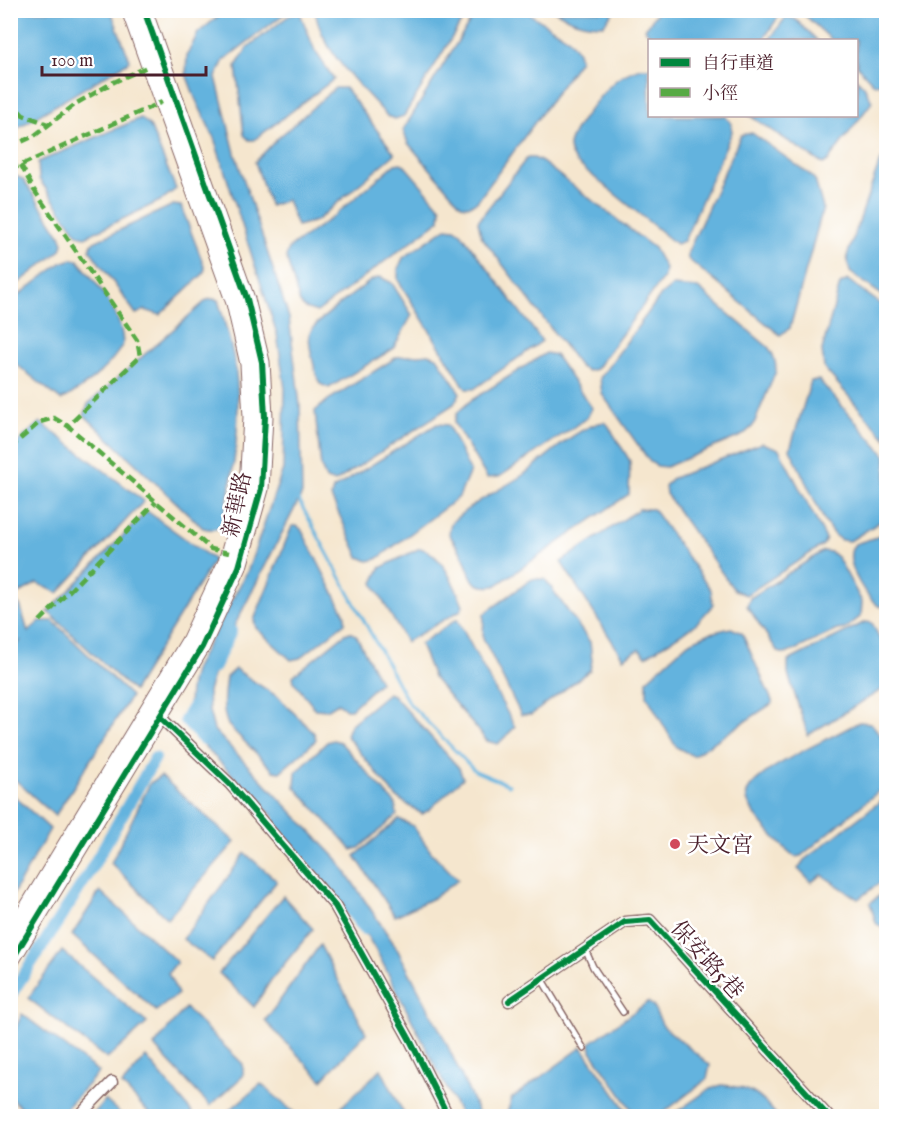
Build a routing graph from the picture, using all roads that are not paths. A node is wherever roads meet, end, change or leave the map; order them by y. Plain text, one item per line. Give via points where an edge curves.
1 (129, 10) edge
2 (144, 10) edge
3 (160, 717) junction
4 (10, 936) edge
5 (585, 949) junction
6 (10, 963) edge
7 (541, 978) junction
8 (509, 1001) dead end
9 (623, 1012) dead end
10 (584, 1049) dead end
11 (112, 1082) dead end
12 (79, 1116) edge
13 (448, 1116) edge
14 (828, 1116) edge

1 - 4 street, 新華路 via 234,303 248,364 251,417 247,487 226,562 189,641
2 - 3 street, 新華路 via 247,299 262,362 265,417 261,489 239,567 202,648
3 - 6 street, 新華路
3 - 13 street via 230,784 335,906
5 - 7 street, 保安路5巷
5 - 9 lane
5 - 14 street, 保安路5巷 via 625,922 650,920
7 - 8 street, 保安路5巷
7 - 10 lane
11 - 12 street

